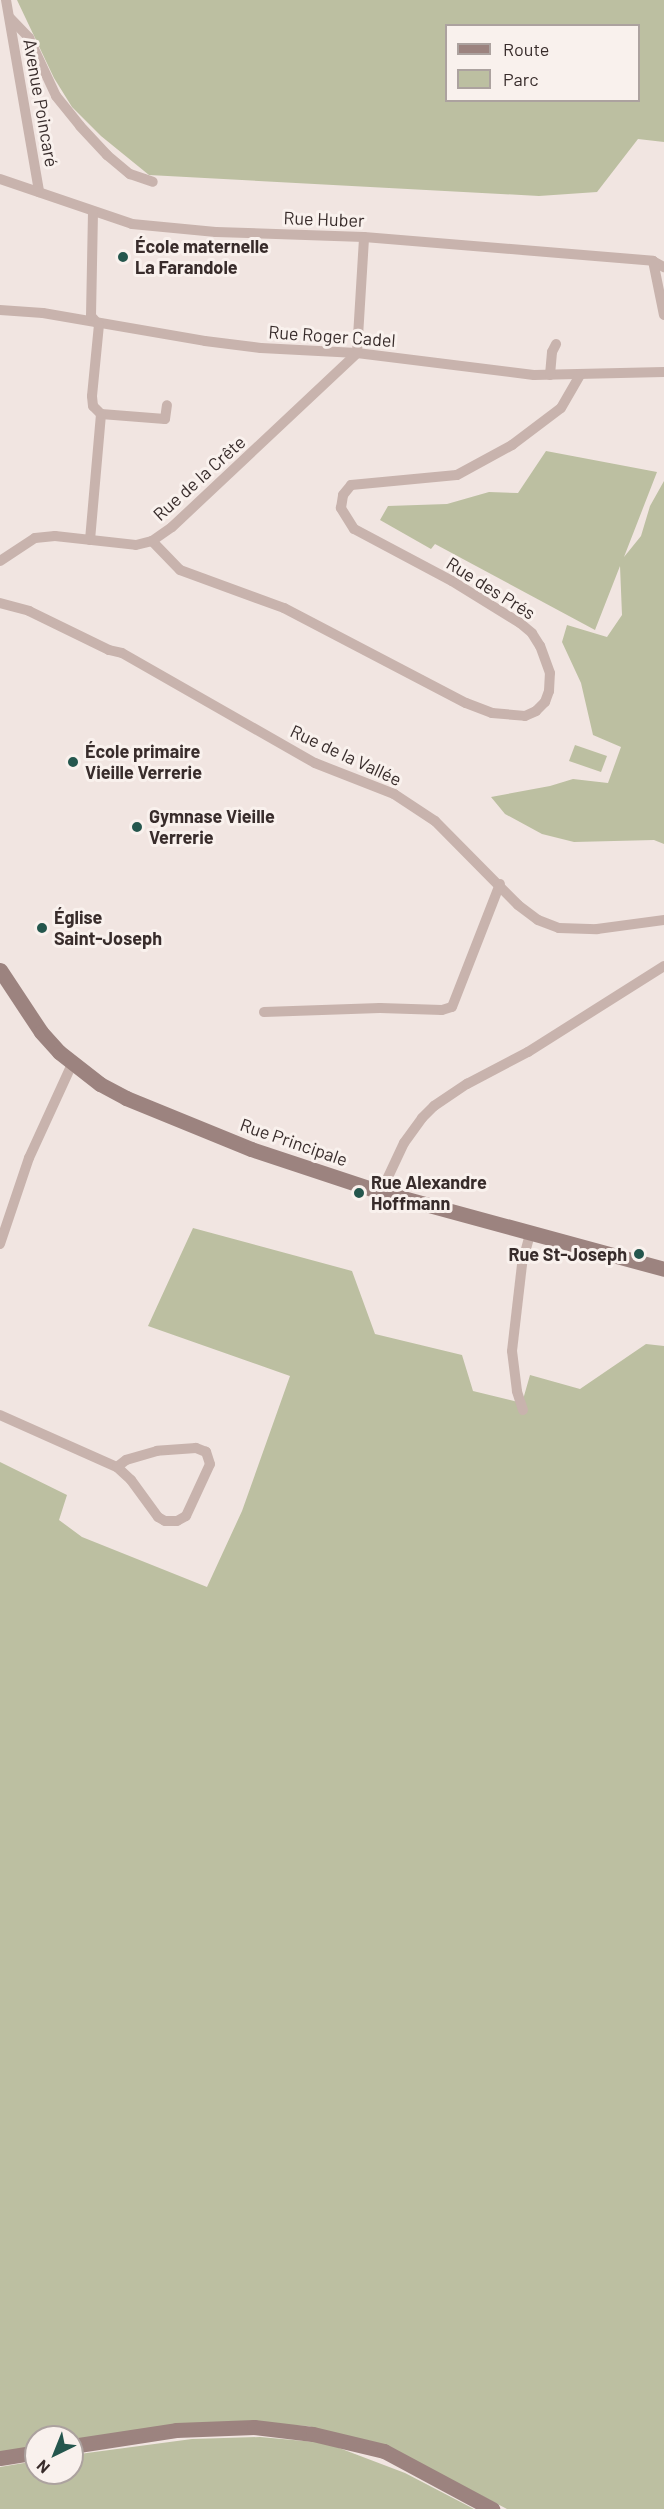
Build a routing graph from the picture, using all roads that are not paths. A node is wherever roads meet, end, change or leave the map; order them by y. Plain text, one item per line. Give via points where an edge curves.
1 (6, 0) edge
2 (5, 19) edge
3 (0, 179) edge
4 (153, 182) dead end
5 (39, 192) junction
6 (93, 212) junction
7 (364, 237) junction
8 (653, 261) junction
9 (664, 267) edge
10 (0, 310) edge
11 (664, 315) edge
12 (99, 325) junction
13 (556, 344) dead end
14 (357, 353) junction
15 (664, 372) edge
16 (581, 374) junction
17 (550, 375) junction
18 (167, 405) dead end
19 (101, 414) junction
20 (90, 540) junction
21 (152, 541) junction
22 (0, 561) edge
23 (0, 603) edge
24 (500, 885) junction
25 (664, 920) edge
26 (664, 966) edge
27 (0, 970) edge
28 (264, 1012) dead end
29 (72, 1064) junction
30 (381, 1192) junction
31 (530, 1234) junction
32 (0, 1244) edge
33 (664, 1269) edge
34 (523, 1410) dead end
35 (0, 1415) edge
36 (117, 1467) junction
37 (84, 2444) edge
38 (24, 2454) edge
39 (0, 2458) edge
40 (492, 2509) edge

1 - 2 street, Avenue Poincaré
2 - 4 street via 29,38 56,96 107,155 130,174
2 - 5 street, Avenue Poincaré
3 - 5 street, Rue Huber
5 - 6 street, Rue Huber
6 - 7 street, Rue Huber via 132,224 168,228
6 - 12 street via 91,316
7 - 8 street, Rue Huber
7 - 14 street
8 - 9 street, Rue Huber
8 - 11 street
10 - 12 street, Rue Roger Cadel
12 - 14 street, Rue Roger Cadel via 261,348
12 - 19 street via 92,396 93,406
13 - 17 street
14 - 17 street, Rue Roger Cadel
14 - 21 street, Rue de la Crête
15 - 16 street, Rue Roger Cadel
16 - 17 street, Rue Roger Cadel
16 - 21 street, Rue des Prés via 561,408 512,445 457,475 351,485 341,508 354,529 452,581 532,633 550,673 549,692 536,711 525,716 492,713 466,703 284,608 180,570
18 - 19 street via 165,419
19 - 20 street
20 - 21 street, Rue de la Crête via 136,544
20 - 22 street, Rue de la Crête via 35,538
23 - 24 street, Rue de la Vallée via 29,611 122,653 315,763 394,794 435,821
24 - 25 street, Rue de la Vallée via 538,920 560,928 597,929
24 - 28 street via 452,1007
26 - 30 street via 434,1106 404,1143
27 - 29 street, Rue Principale via 41,1032
29 - 30 street, Rue Principale via 100,1084 180,1121
29 - 32 street via 29,1158
30 - 31 street, Rue Principale
31 - 33 street, Rue Principale
31 - 34 street via 522,1264 512,1351
35 - 36 street
36 - 36 street via 158,1517 177,1521 186,1516 210,1464 206,1452 196,1448 157,1451 126,1460
37 - 40 street via 176,2430 254,2427 314,2434 384,2451
38 - 39 street

